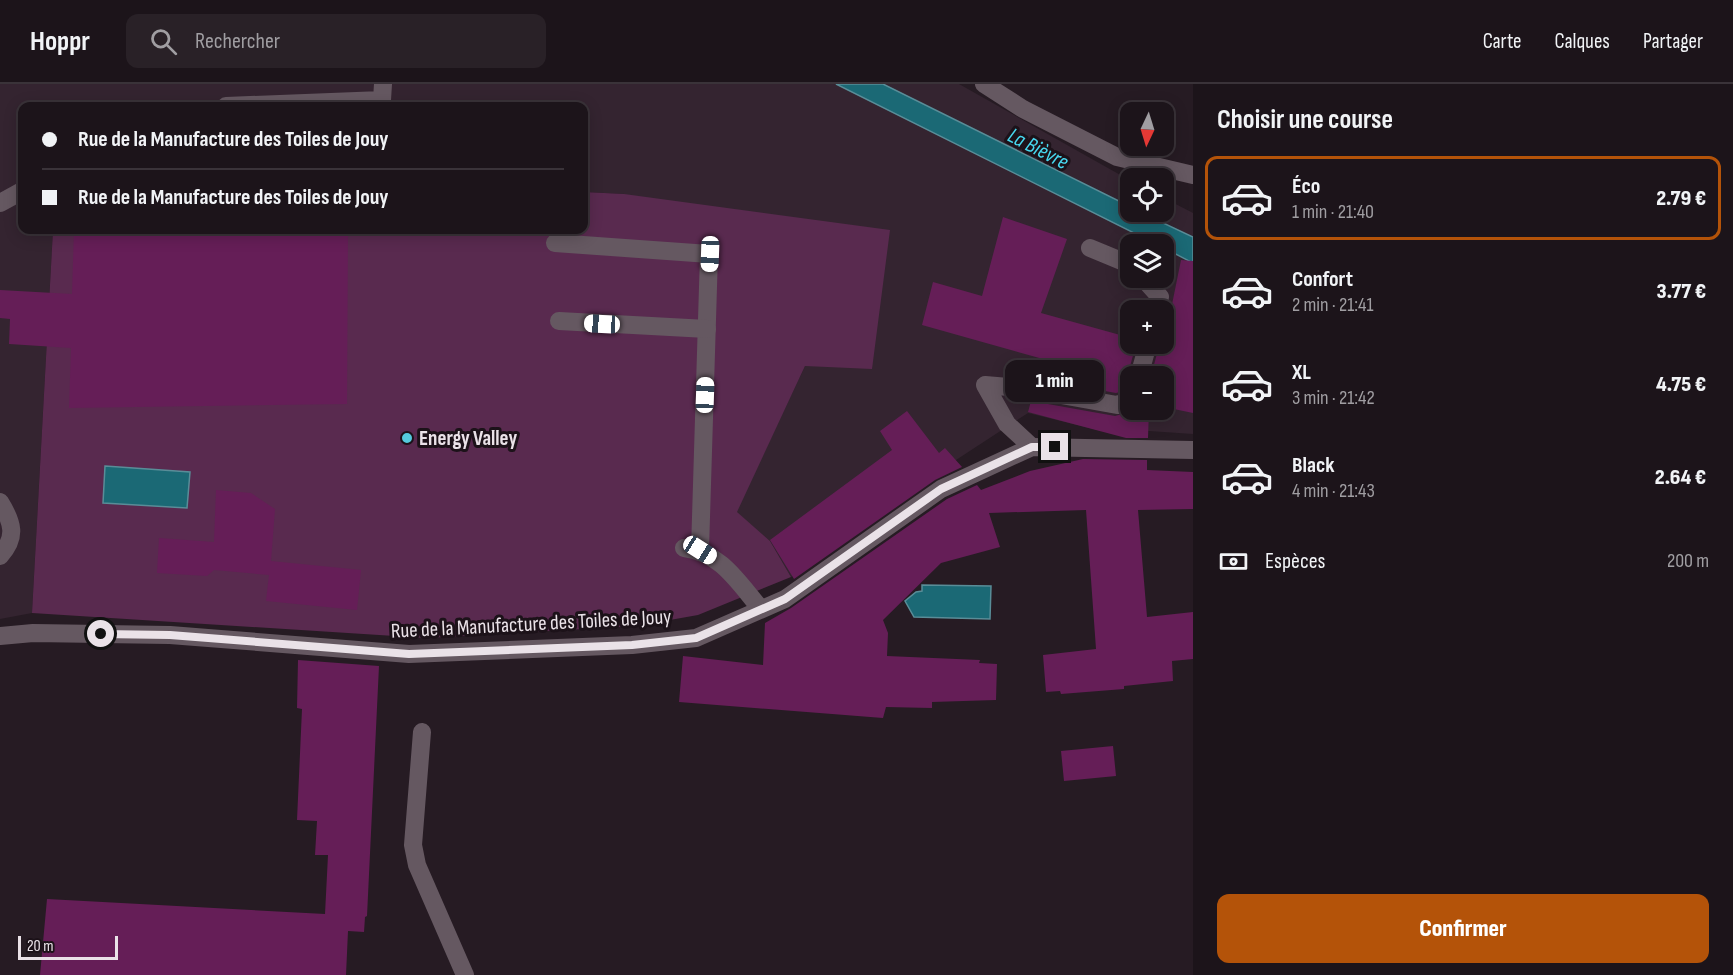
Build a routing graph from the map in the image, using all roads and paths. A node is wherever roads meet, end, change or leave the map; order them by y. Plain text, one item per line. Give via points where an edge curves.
1 (383, 84) edge
2 (984, 84) edge
3 (329, 102) edge
4 (1193, 176) edge
5 (18, 193) edge
6 (0, 203) edge
7 (555, 243) dead end
8 (1090, 248) dead end
9 (1120, 260) edge
10 (1152, 288) edge
11 (1159, 300) edge
12 (559, 321) dead end
13 (707, 329) junction
14 (1120, 404) edge
15 (1032, 447) junction
16 (1193, 450) edge
17 (0, 502) edge
18 (0, 556) edge
19 (760, 608) junction
20 (0, 636) edge
21 (422, 732) dead end
22 (465, 975) edge

1 - 3 street via 381,100
2 - 4 street via 1023,109 1117,157
5 - 6 street
7 - 13 street via 710,254
8 - 9 street
10 - 11 street
12 - 13 street
13 - 19 street via 692,549 724,565
14 - 15 street via 985,386 1007,424
15 - 16 street, Rue de la Manufacture des Toiles de Jouy
15 - 19 street, Rue de la Manufacture des Toiles de Jouy via 941,489 785,599
17 - 18 street via 12,534 10,545
19 - 20 street, Rue de la Manufacture des Toiles de Jouy via 696,638 632,645 409,654 170,635
21 - 22 street via 413,845 417,865

